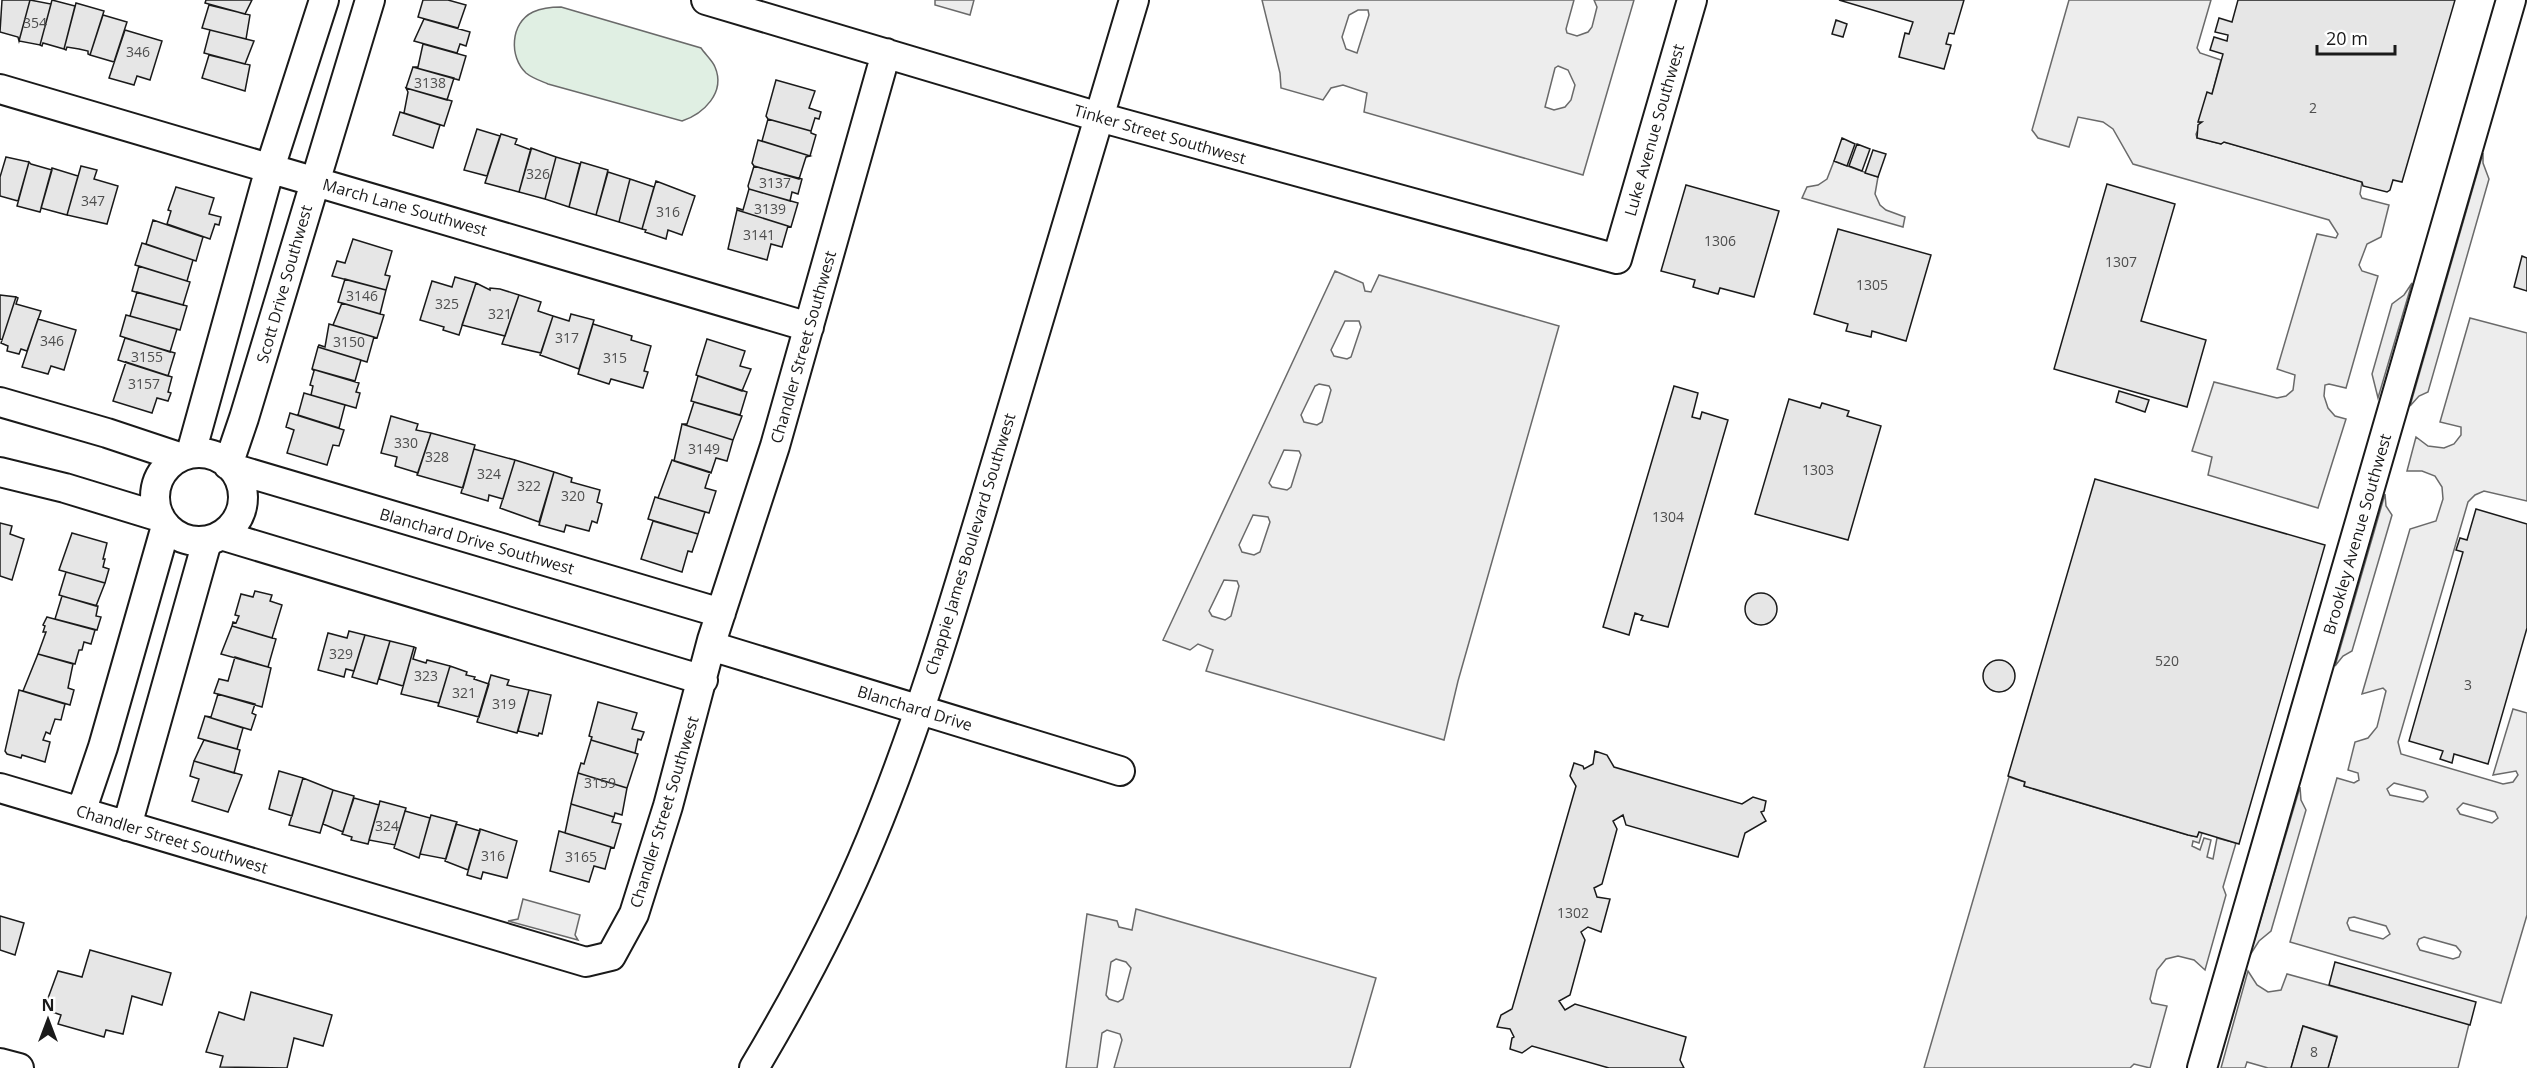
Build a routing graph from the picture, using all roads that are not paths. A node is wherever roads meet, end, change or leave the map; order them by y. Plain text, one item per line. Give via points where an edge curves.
1 (324, 0) edge
2 (370, 0) edge
3 (706, 0) edge
4 (1134, 0) edge
5 (1692, 0) edge
6 (2511, 0) edge
7 (886, 53) junction
8 (0, 88) edge
9 (1099, 117) junction
10 (270, 168) junction
11 (315, 181) junction
12 (1617, 259) joint
13 (809, 327) junction
14 (0, 402) edge
15 (185, 455) junction
16 (230, 466) junction
17 (0, 472) edge
18 (163, 521) junction
19 (216, 537) junction
20 (721, 613) junction
21 (711, 646) junction
22 (703, 680) junction
23 (920, 710) junction
24 (1120, 771) dead end
25 (0, 788) edge
26 (81, 812) junction
27 (127, 826) junction
28 (0, 1063) edge
29 (19, 1068) edge
30 (754, 1068) edge
31 (2202, 1068) edge

1 - 10 street
2 - 11 street, Scott Drive Southwest
3 - 7 street, Tinker Street Southwest
4 - 9 street, Chappie James Boulevard Southwest
5 - 12 street, Luke Avenue Southwest
6 - 31 street, Brookley Avenue Southwest
7 - 9 street, Tinker Street Southwest
7 - 13 street, Chandler Street Southwest
8 - 10 street, March Lane Southwest
9 - 12 street, Tinker Street Southwest
9 - 23 street, Chappie James Boulevard Southwest
10 - 11 street, March Lane Southwest
10 - 15 street
11 - 13 street, March Lane Southwest
11 - 16 street, Scott Drive Southwest
13 - 20 street, Chandler Street Southwest
14 - 15 street
15 - 16 street via 207,453
15 - 18 street via 161,473 155,487 154,502
16 - 19 street via 241,482 243,498 233,526
16 - 20 street, Blanchard Drive Southwest
17 - 18 street via 64,488
18 - 19 street via 172,533 186,540
18 - 26 street via 103,747
19 - 22 street
19 - 27 street via 206,545
20 - 21 street, Chandler Street Southwest
21 - 22 street, Chandler Street Southwest
21 - 23 street, Blanchard Drive
22 - 27 street, Chandler Street Southwest via 634,915 611,956 586,962
23 - 24 street, Blanchard Drive
23 - 30 street, Chappie James Boulevard Southwest via 849,889 802,984
25 - 26 street, Chandler Street Southwest
26 - 27 street, Chandler Street Southwest
28 - 29 street

